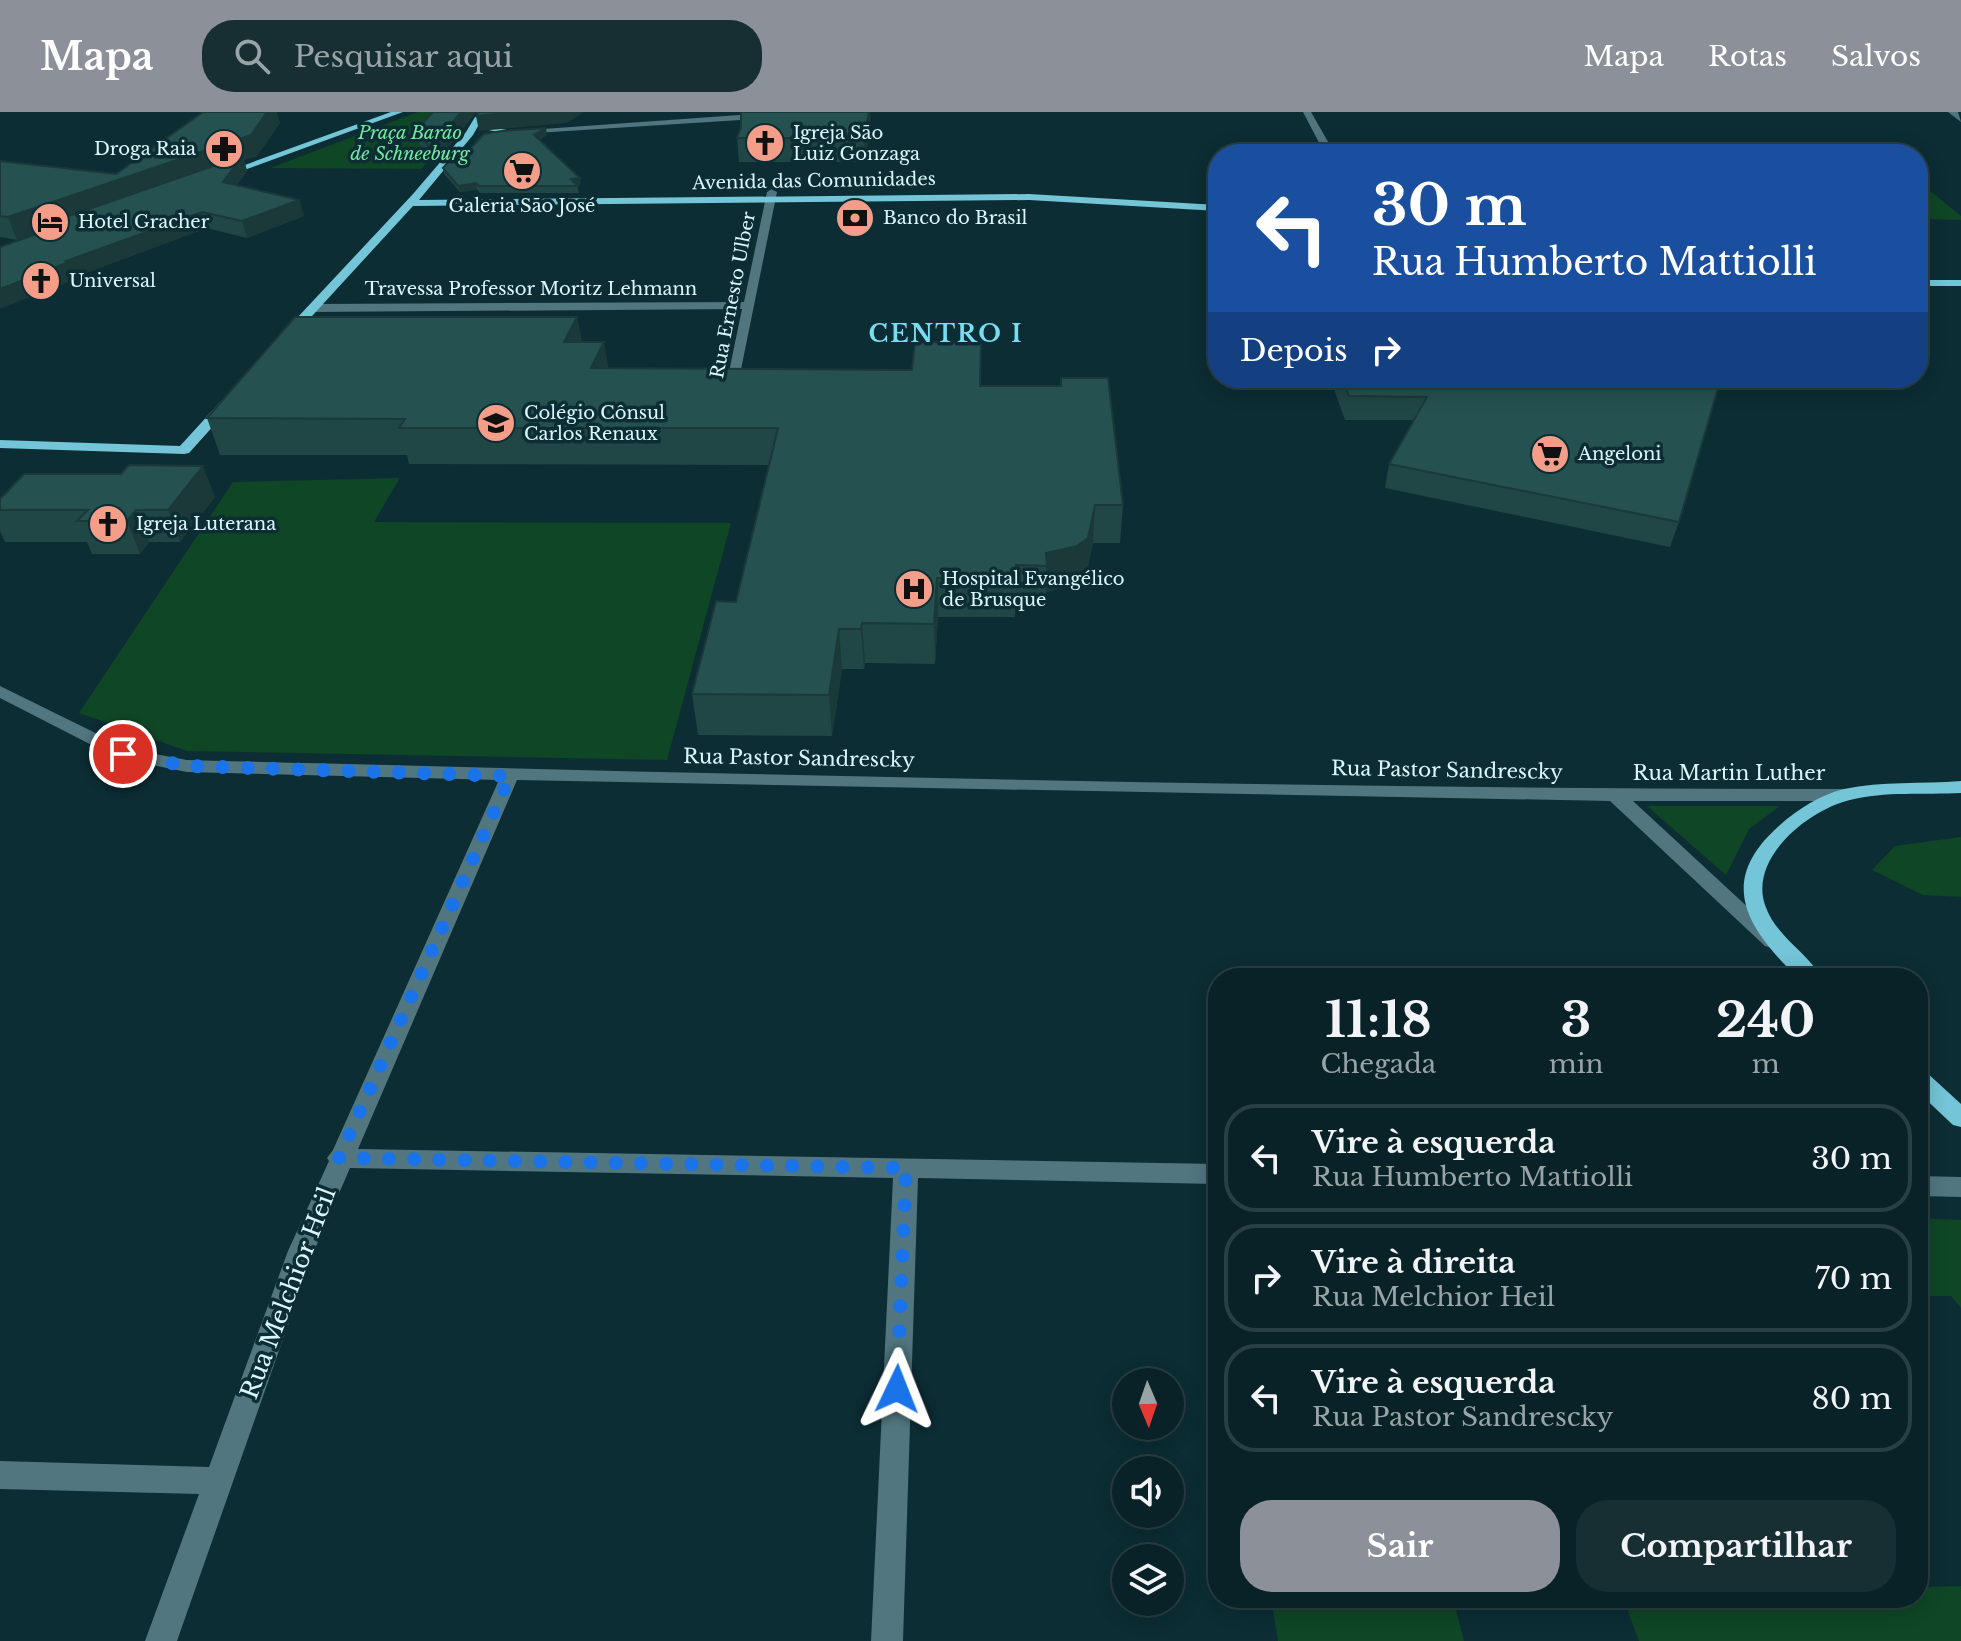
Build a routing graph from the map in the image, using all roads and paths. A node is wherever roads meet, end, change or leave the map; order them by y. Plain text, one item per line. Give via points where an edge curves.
1 (399, 112) edge
2 (482, 112) edge
3 (499, 112) edge
4 (1307, 112) edge
5 (1952, 112) edge
6 (778, 115) edge
7 (1961, 119) edge
8 (504, 132) junction
9 (1325, 144) edge
10 (439, 170) junction
11 (204, 181) edge
12 (771, 196) junction
13 (1121, 196) junction
14 (414, 200) junction
15 (1208, 200) edge
16 (1208, 207) edge
17 (1928, 272) edge
18 (1961, 273) edge
19 (1928, 283) edge
20 (1961, 283) edge
21 (750, 305) junction
22 (312, 308) junction
23 (274, 350) edge
24 (234, 395) edge
25 (730, 397) edge
26 (0, 444) edge
27 (0, 691) edge
28 (510, 776) junction
29 (1961, 787) edge
30 (1615, 795) junction
31 (1844, 795) junction
32 (1772, 941) junction
33 (1800, 968) edge
34 (1928, 1087) edge
35 (1961, 1118) edge
36 (339, 1158) junction
37 (906, 1168) junction
38 (1208, 1174) edge
39 (1928, 1186) edge
40 (1961, 1187) edge
41 (0, 1475) edge
42 (217, 1481) junction
43 (161, 1641) edge
44 (887, 1641) edge

1 - 11 main road
2 - 10 main road
3 - 8 main road via 484,128
4 - 9 street
5 - 7 street
6 - 8 street
8 - 10 main road via 481,136 459,159
10 - 14 main road
12 - 13 main road, Avenida das Comunidades
12 - 14 main road, Avenida das Comunidades
12 - 21 street, Rua Ernesto Ulber
13 - 15 main road, Avenida das Comunidades
13 - 16 main road, Avenida das Comunidades
14 - 22 main road
17 - 18 main road
19 - 20 main road
21 - 22 street, Travessa Professor Moritz Lehmann
21 - 25 street, Rua Ernesto Ulber
22 - 23 main road
24 - 26 main road via 184,450
27 - 28 street, Rua Pastor Sandrescky via 123,754 155,763
28 - 30 street, Rua Pastor Sandrescky
28 - 36 street, Rua Melchior Heil
29 - 31 main road, Rua Martin Luther
30 - 31 street, Rua Martin Luther
30 - 32 street
31 - 32 main road, Rua Martin Luther via 1776,836 1758,858 1751,883
32 - 33 main road
34 - 35 main road
36 - 37 street
36 - 42 street, Rua Melchior Heil
37 - 38 street
37 - 44 street
39 - 40 street
41 - 42 street
42 - 43 street, Rua Melchior Heil

